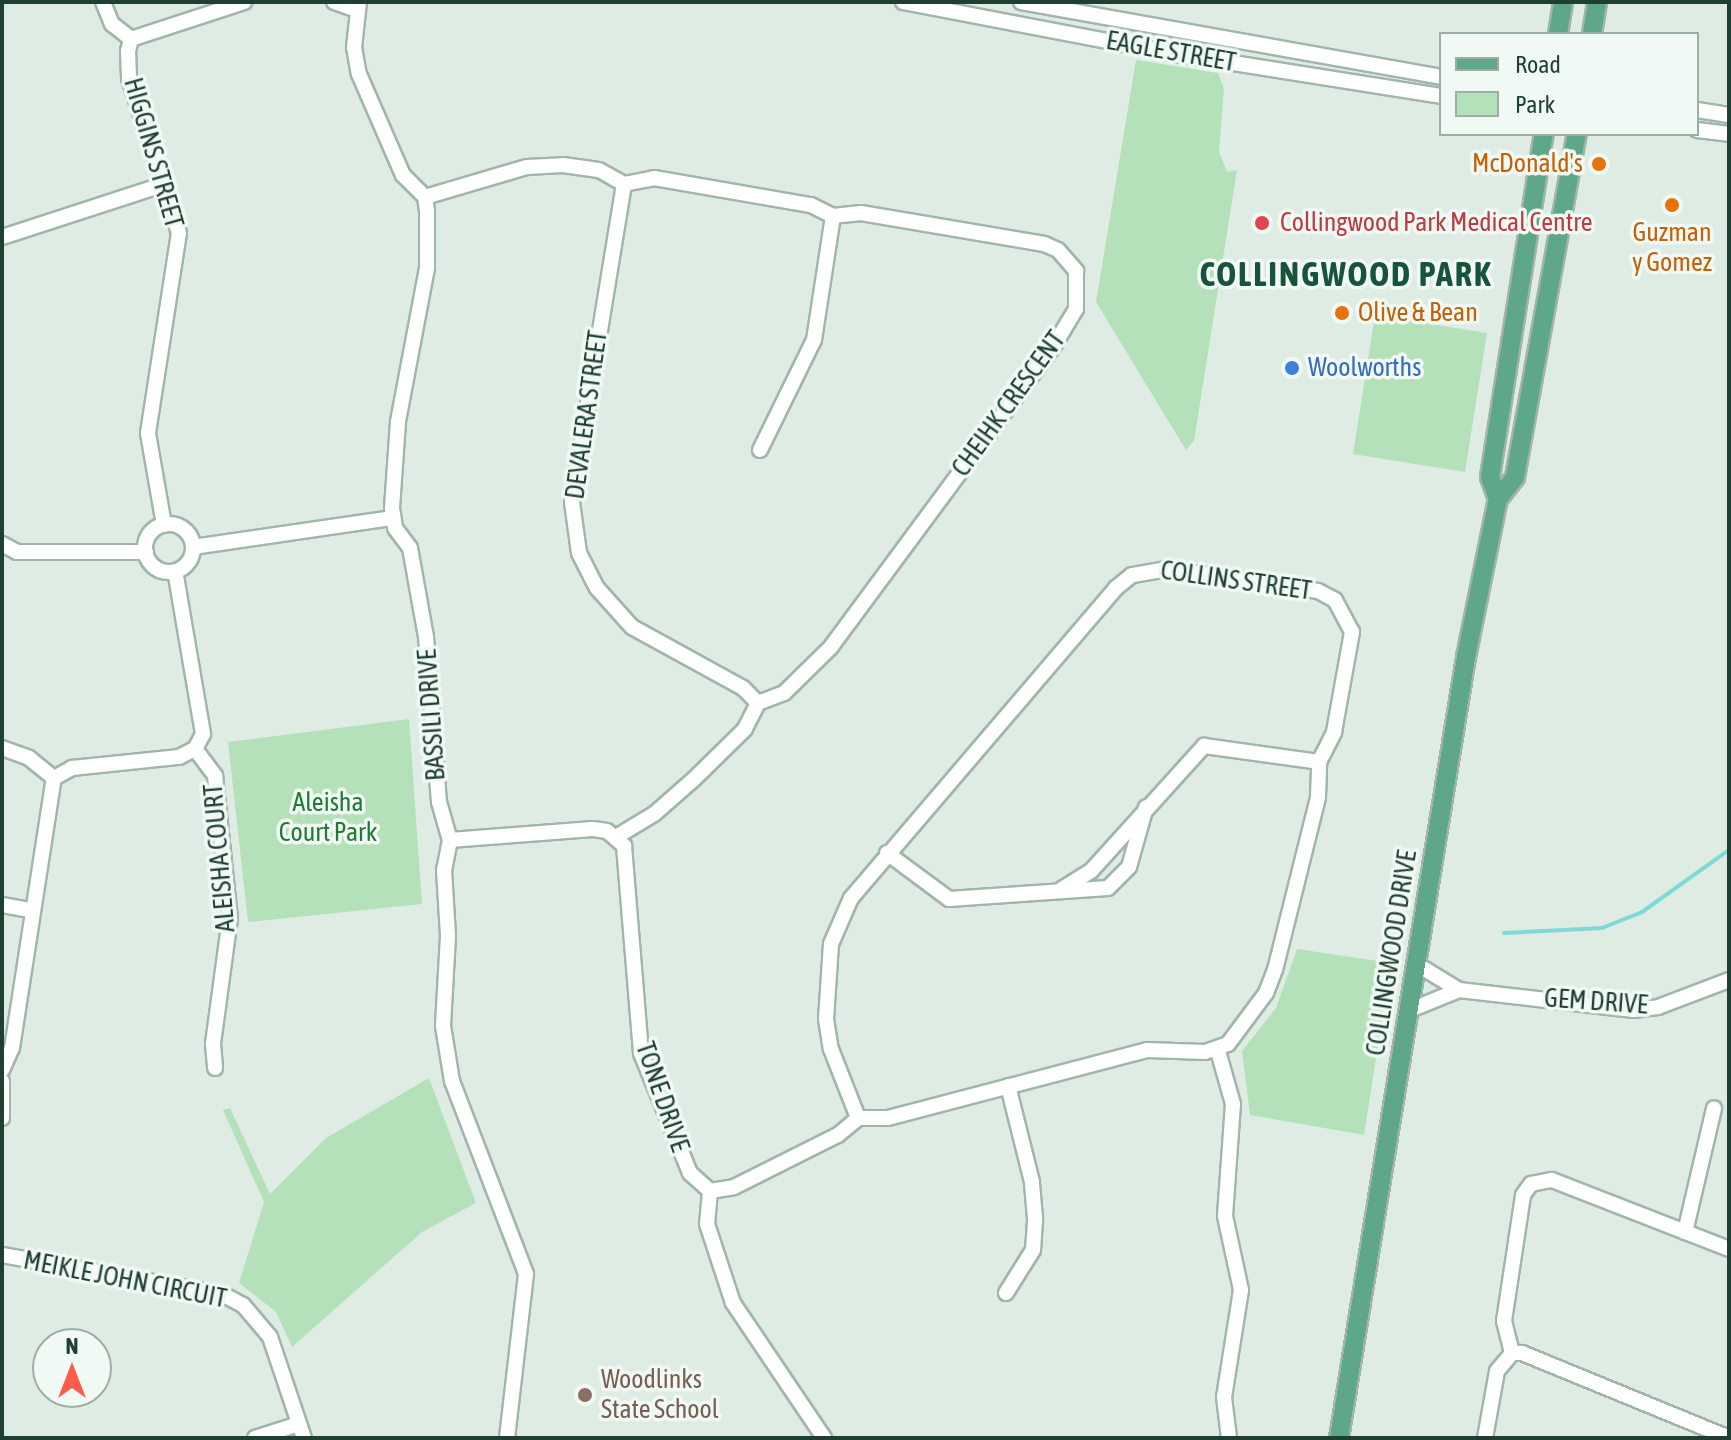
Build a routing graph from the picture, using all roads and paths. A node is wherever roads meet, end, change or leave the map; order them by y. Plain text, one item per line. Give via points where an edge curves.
1 (103, 2) edge
2 (244, 2) edge
3 (334, 2) edge
4 (903, 2) edge
5 (1021, 2) edge
6 (1563, 2) edge
7 (1597, 2) edge
8 (359, 4) edge
9 (1558, 32) edge
10 (1592, 32) edge
11 (131, 39) junction
12 (1439, 77) edge
13 (1439, 96) edge
14 (1699, 110) edge
15 (1729, 115) edge
16 (1699, 130) edge
17 (1729, 134) edge
18 (1544, 136) edge
19 (1577, 136) edge
20 (165, 184) junction
21 (624, 184) junction
22 (425, 197) junction
23 (833, 216) junction
24 (2, 237) edge
25 (760, 450) dead end
26 (1498, 499) junction
27 (393, 518) junction
28 (164, 525) junction
29 (2, 544) edge
30 (193, 547) junction
31 (146, 552) junction
32 (175, 571) junction
33 (758, 703) junction
34 (2, 748) edge
35 (195, 749) junction
36 (1319, 762) junction
37 (54, 778) junction
38 (1146, 807) junction
39 (616, 837) junction
40 (450, 840) junction
41 (887, 853) junction
42 (1059, 890) junction
43 (2, 905) edge
44 (31, 910) junction
45 (1418, 965) junction
46 (1729, 980) edge
47 (1459, 990) junction
48 (1410, 1010) junction
49 (1218, 1051) junction
50 (215, 1068) dead end
51 (2, 1070) edge
52 (2, 1081) edge
53 (1008, 1086) junction
54 (1714, 1108) dead end
55 (2, 1118) edge
56 (858, 1118) junction
57 (710, 1191) junction
58 (1685, 1232) junction
59 (1729, 1249) edge
60 (2, 1255) edge
61 (1006, 1293) dead end
62 (1512, 1353) junction
63 (1345, 1418) junction
64 (301, 1431) edge
65 (255, 1438) edge
66 (507, 1438) edge
67 (824, 1438) edge
68 (1229, 1438) edge
69 (1339, 1438) edge
70 (1346, 1438) edge
71 (1485, 1438) edge
72 (1729, 1438) edge

1 - 11 street via 112,24
2 - 11 street, HIGGINS STREET
3 - 8 street
4 - 13 street, EAGLE STREET via 1170,53
5 - 12 street, EAGLE STREET
6 - 9 main road
7 - 10 main road
8 - 22 street via 359,74 403,175
11 - 20 street, HIGGINS STREET via 129,78
14 - 15 street
16 - 17 street
18 - 26 main road, COLLINGWOOD DRIVE via 1490,477
19 - 26 main road, COLLINGWOOD DRIVE via 1515,477
20 - 24 street
20 - 28 street, HIGGINS STREET via 179,233 148,433
21 - 22 street, CHEIHK CRESCENT via 599,170 527,167
21 - 23 street, CHEIHK CRESCENT via 654,178 811,205
21 - 33 street, DEVALERA STREET via 572,502 579,553 597,588 632,627 743,688
22 - 27 street, BASSILI DRIVE via 427,268 398,422
23 - 25 street via 811,349
23 - 33 street, CHEIHK CRESCENT via 861,213 1044,244 1058,250 1076,271 1076,309 831,647 784,693
26 - 45 main road, COLLINGWOOD DRIVE via 1466,657
27 - 30 street
27 - 40 street, BASSILI DRIVE via 410,548 423,622 439,802
28 - 30 street via 184,530
28 - 31 street via 148,538
29 - 31 street via 17,552
30 - 32 street via 189,562
31 - 32 street via 153,566
32 - 35 street via 202,710 203,734
33 - 39 street via 745,729 694,779 654,814
34 - 37 street via 29,758
35 - 37 street via 179,757 72,768
35 - 50 street, ALEISHA COURT via 215,776 230,918
36 - 38 street via 1204,746
36 - 41 street, COLLINS STREET via 1334,732 1351,639 1347,617 1335,600 1318,591 1150,569 1116,588
36 - 49 street, COLLINS STREET via 1318,797 1275,970 1249,1020
37 - 44 street
38 - 42 street via 1091,871
38 - 42 street via 1120,882 1093,890
39 - 40 street via 593,829
39 - 57 street, TONE DRIVE via 626,858 641,1053 690,1173
40 - 66 street, BASSILI DRIVE via 444,870 448,936 443,1026 452,1081 526,1274
41 - 42 street via 949,899
41 - 56 street, COLLINS STREET via 851,898 831,944 826,989 831,1049
43 - 44 street
44 - 51 street via 12,1048
45 - 47 street, GEM DRIVE
45 - 48 main road, COLLINGWOOD DRIVE
46 - 47 street, GEM DRIVE via 1658,1007 1634,1010
47 - 48 street, GEM DRIVE
48 - 63 main road, COLLINGWOOD DRIVE
49 - 53 street via 1147,1050
49 - 68 street via 1233,1104 1225,1216 1241,1290 1224,1397
52 - 55 street
53 - 56 street via 888,1118
53 - 61 street via 1032,1182 1035,1218 1033,1250
54 - 58 street
56 - 57 street via 838,1135 734,1187
57 - 67 street via 707,1224 733,1303
58 - 59 street
58 - 62 street via 1552,1180 1531,1184 1523,1195 1504,1321
60 - 64 street, MEIKLE JOHN CIRCUIT via 222,1294 243,1305 270,1337
62 - 71 street via 1497,1371
62 - 72 street via 1533,1355
63 - 69 main road, COLLINGWOOD DRIVE
63 - 70 main road, COLLINGWOOD DRIVE
64 - 65 street

